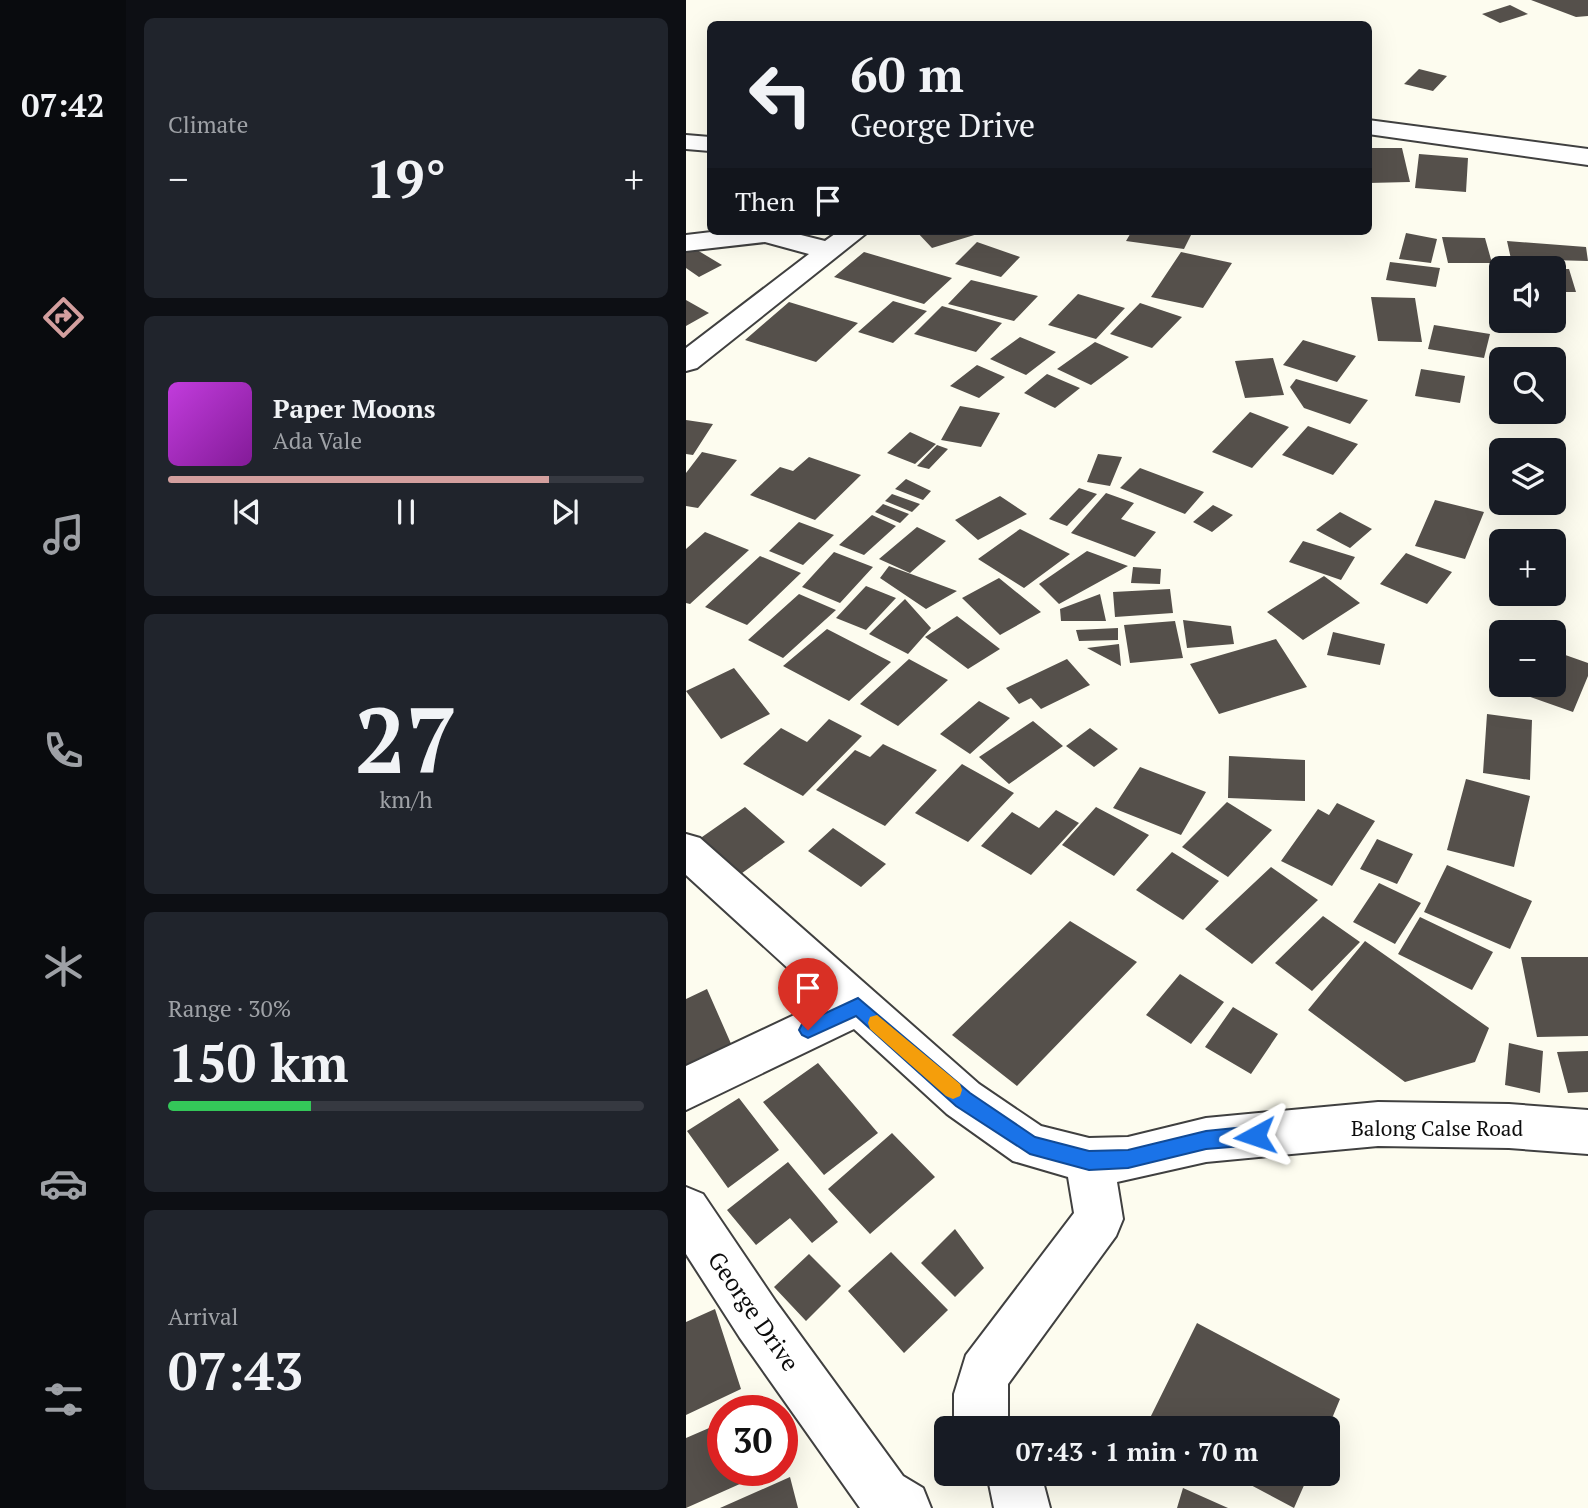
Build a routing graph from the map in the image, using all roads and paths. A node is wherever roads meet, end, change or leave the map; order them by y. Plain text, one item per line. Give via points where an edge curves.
1 (1372, 127) edge
2 (686, 142) edge
3 (707, 144) edge
4 (1588, 157) edge
5 (756, 235) edge
6 (769, 235) edge
7 (851, 235) edge
8 (686, 243) edge
9 (830, 251) junction
10 (686, 362) edge
11 (686, 850) edge
12 (858, 1006) junction
13 (686, 1088) edge
14 (1588, 1132) edge
15 (1089, 1160) junction
16 (686, 1211) edge
17 (981, 1416) edge
18 (1017, 1486) edge
19 (903, 1508) edge
20 (1022, 1508) edge

1 - 4 street
2 - 3 street
5 - 8 street
6 - 9 street
7 - 9 street
9 - 10 street
11 - 12 street, Balong Calse Road
12 - 13 street
12 - 15 street, Balong Calse Road via 963,1099 1030,1145
14 - 15 street, Balong Calse Road via 1378,1124 1206,1140 1128,1159
15 - 17 street via 1099,1219 985,1373
16 - 19 street, George Drive via 884,1495
18 - 20 street

